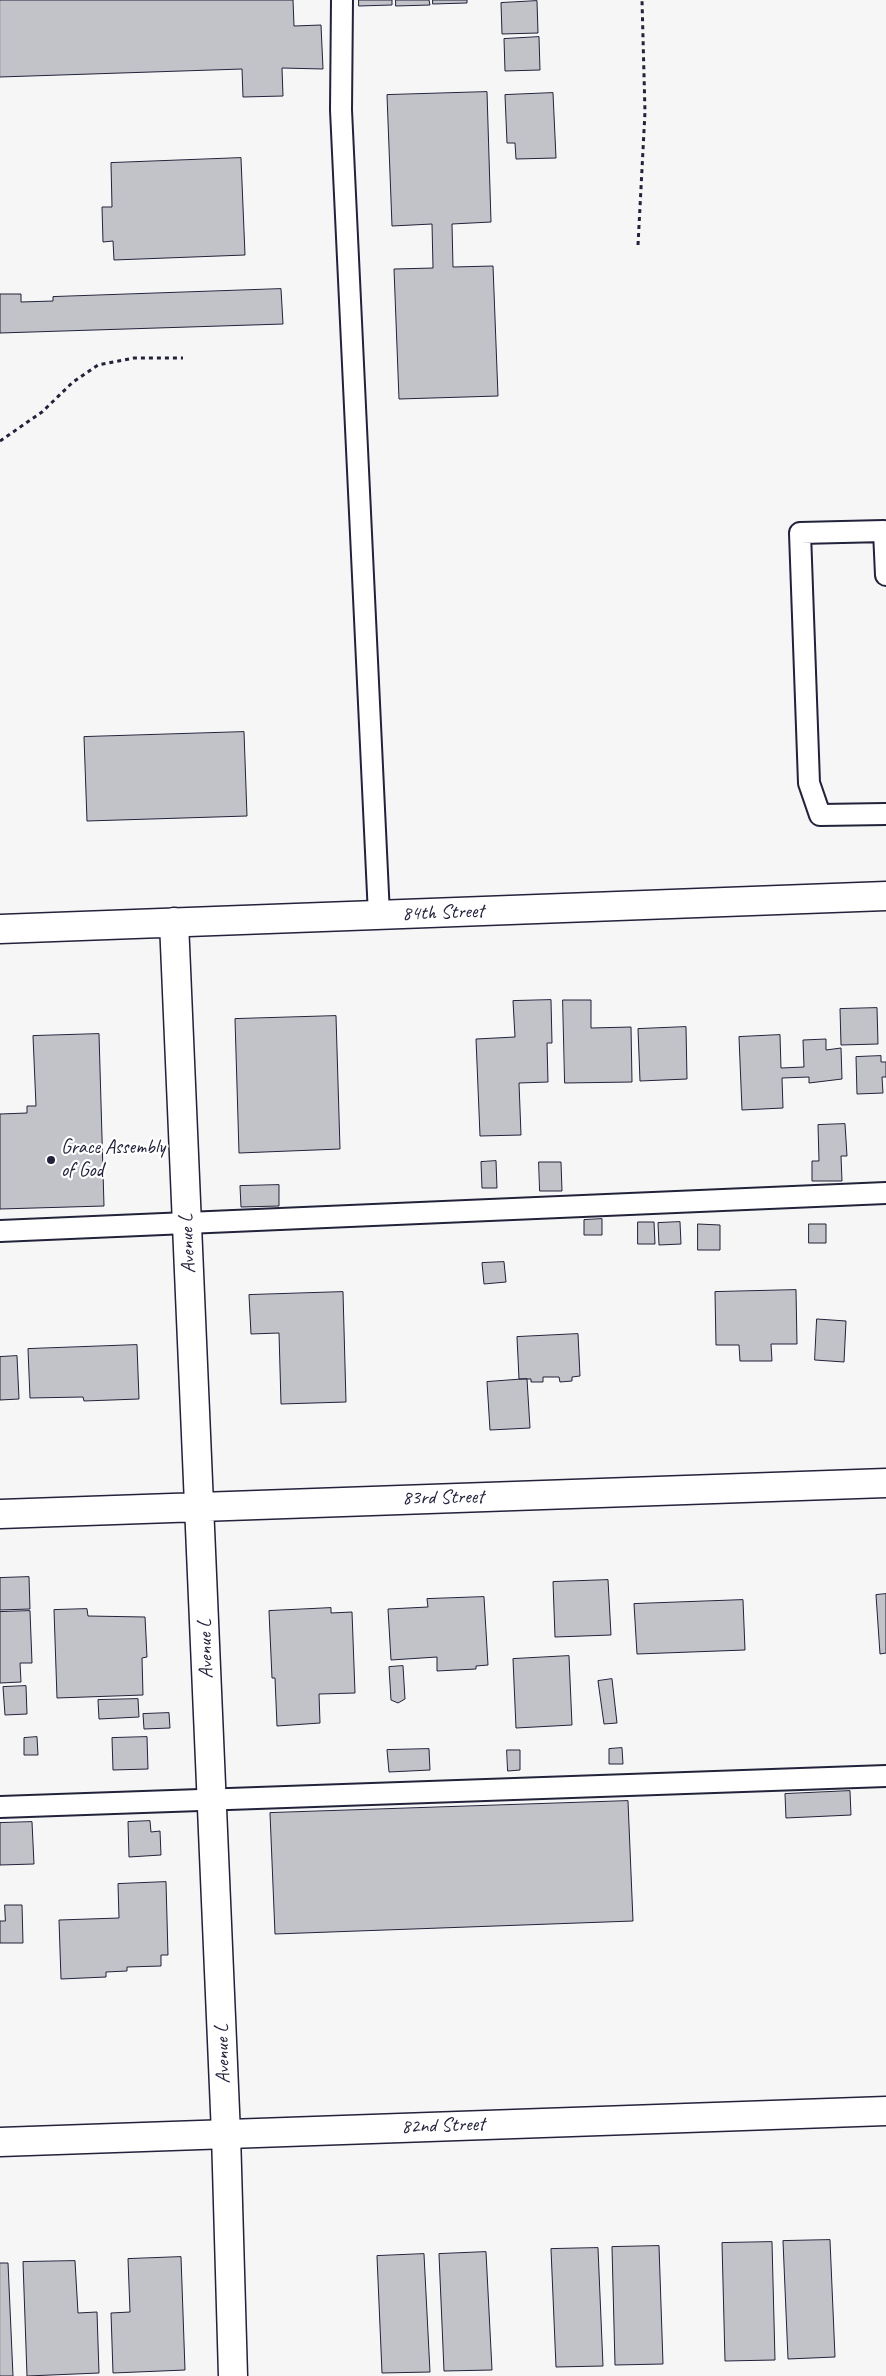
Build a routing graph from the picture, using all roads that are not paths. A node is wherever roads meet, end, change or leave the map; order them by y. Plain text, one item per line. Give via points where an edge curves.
1 (342, 0) edge
2 (886, 575) edge
3 (886, 814) edge
4 (886, 896) edge
5 (379, 915) junction
6 (174, 922) junction
7 (0, 929) edge
8 (886, 1193) edge
9 (187, 1224) junction
10 (0, 1231) edge
11 (886, 1483) edge
12 (200, 1506) junction
13 (0, 1514) edge
14 (886, 1776) edge
15 (212, 1800) junction
16 (0, 1807) edge
17 (886, 2111) edge
18 (226, 2134) junction
19 (0, 2142) edge
20 (233, 2376) edge

1 - 5 lane via 341,110
2 - 3 lane via 884,531 800,533 809,784 820,815
4 - 5 street, 84th Street
5 - 6 street, 84th Street
6 - 7 street, 84th Street
6 - 9 street, Avenue L
8 - 9 lane
9 - 10 lane
9 - 12 street, Avenue L
11 - 12 street, 83rd Street
12 - 13 street, 83rd Street
12 - 15 street, Avenue L
14 - 15 lane
15 - 16 lane
15 - 18 street, Avenue L
17 - 18 street, 82nd Street
18 - 19 street, 82nd Street
18 - 20 street, Avenue L

